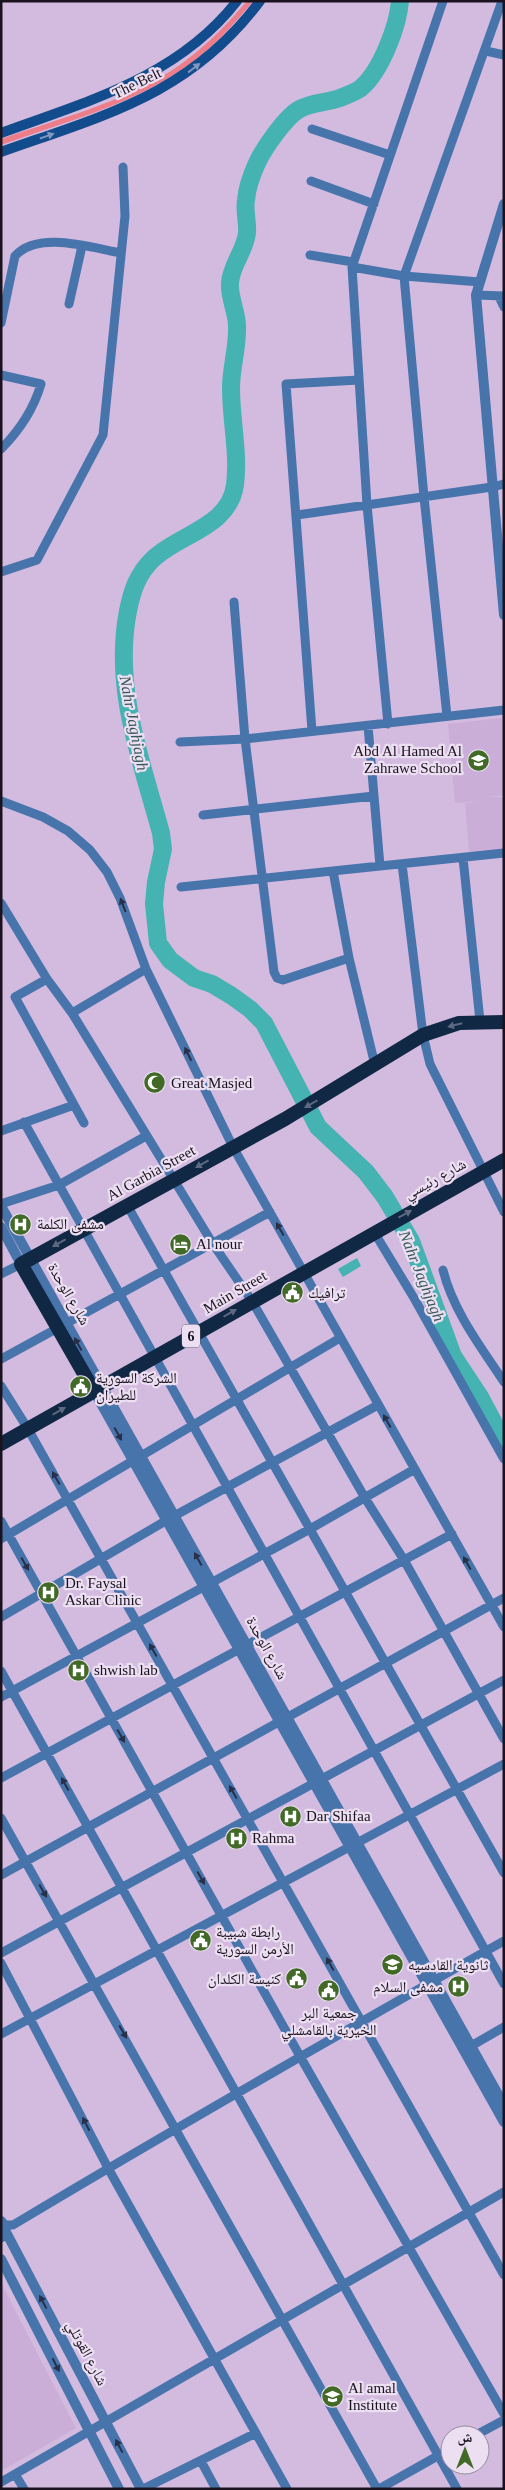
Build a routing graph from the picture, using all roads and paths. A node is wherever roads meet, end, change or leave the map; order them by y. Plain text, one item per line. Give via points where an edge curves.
1 (237, 1) edge
2 (260, 1) edge
3 (444, 1) edge
4 (502, 1) edge
5 (486, 51) junction
6 (504, 55) edge
7 (312, 129) dead end
8 (1, 133) edge
9 (1, 152) edge
10 (390, 155) junction
11 (123, 168) dead end
12 (311, 181) dead end
13 (374, 204) junction
14 (504, 204) edge
15 (82, 246) junction
16 (121, 253) junction
17 (310, 255) dead end
18 (352, 265) junction
19 (404, 276) junction
20 (480, 282) junction
21 (476, 294) junction
22 (501, 297) edge
23 (69, 304) dead end
24 (504, 307) edge
25 (1, 323) edge
26 (1, 375) edge
27 (359, 380) junction
28 (1, 449) edge
29 (504, 484) edge
30 (492, 487) junction
31 (424, 497) junction
32 (368, 505) junction
33 (297, 515) junction
34 (1, 572) edge
35 (234, 602) dead end
36 (504, 615) edge
37 (504, 710) edge
38 (447, 716) junction
39 (388, 724) junction
40 (368, 726) junction
41 (312, 731) junction
42 (245, 739) junction
43 (180, 742) dead end
44 (374, 796) junction
45 (1, 801) edge
46 (253, 810) junction
47 (203, 815) dead end
48 (504, 853) edge
49 (463, 858) junction
50 (402, 864) junction
51 (380, 866) junction
52 (333, 871) junction
53 (261, 879) junction
54 (181, 887) dead end
55 (1, 903) edge
56 (349, 958) junction
57 (146, 970) junction
58 (47, 979) junction
59 (72, 1013) junction
60 (480, 1021) junction
61 (504, 1022) edge
62 (423, 1036) junction
63 (375, 1066) junction
64 (74, 1105) junction
65 (24, 1122) junction
66 (84, 1123) dead end
67 (1, 1131) edge
68 (146, 1136) junction
69 (234, 1147) junction
70 (504, 1160) edge
71 (482, 1172) junction
72 (175, 1179) junction
73 (59, 1185) junction
74 (1, 1205) edge
75 (127, 1205) junction
76 (270, 1212) junction
77 (504, 1212) edge
78 (1, 1227) edge
79 (84, 1229) junction
80 (377, 1230) junction
81 (213, 1244) junction
82 (25, 1261) junction
83 (164, 1270) junction
84 (443, 1270) dead end
85 (303, 1272) junction
86 (1, 1274) edge
87 (120, 1294) junction
88 (252, 1301) junction
89 (63, 1326) junction
90 (199, 1332) junction
91 (340, 1338) junction
92 (154, 1357) junction
93 (1, 1359) edge
94 (290, 1368) junction
95 (504, 1382) edge
96 (1, 1386) edge
97 (98, 1389) junction
98 (237, 1399) junction
99 (378, 1405) junction
100 (193, 1425) junction
101 (28, 1429) junction
102 (328, 1432) junction
103 (1, 1444) edge
104 (137, 1458) junction
105 (504, 1459) edge
106 (272, 1462) junction
107 (415, 1470) junction
108 (227, 1487) junction
109 (365, 1498) junction
110 (68, 1499) junction
111 (170, 1518) junction
112 (1, 1522) edge
113 (310, 1529) junction
114 (452, 1534) junction
115 (5, 1536) edge
116 (264, 1554) junction
117 (101, 1559) junction
118 (404, 1560) junction
119 (208, 1585) junction
120 (345, 1592) junction
121 (42, 1594) junction
122 (504, 1598) edge
123 (491, 1605) junction
124 (1, 1617) edge
125 (299, 1617) junction
126 (138, 1623) junction
127 (504, 1627) edge
128 (444, 1632) junction
129 (243, 1647) junction
130 (77, 1656) junction
131 (386, 1664) junction
132 (1, 1671) edge
133 (504, 1680) edge
134 (172, 1685) junction
135 (340, 1689) junction
136 (13, 1691) junction
137 (478, 1694) junction
138 (1, 1697) edge
139 (111, 1718) junction
140 (284, 1720) junction
141 (421, 1726) junction
142 (504, 1739) edge
143 (374, 1751) junction
144 (48, 1753) junction
145 (214, 1758) junction
146 (504, 1764) edge
147 (1, 1778) edge
148 (318, 1781) junction
149 (457, 1789) junction
150 (152, 1792) junction
151 (409, 1814) junction
152 (1, 1818) edge
153 (248, 1819) junction
154 (89, 1827) junction
155 (353, 1845) junction
156 (186, 1853) junction
157 (26, 1862) junction
158 (504, 1873) edge
159 (1, 1875) edge
160 (284, 1882) junction
161 (123, 1887) junction
162 (221, 1916) junction
163 (60, 1921) junction
164 (504, 1941) edge
165 (158, 1950) junction
166 (486, 1951) junction
167 (1, 1953) edge
168 (1, 1962) edge
169 (430, 1983) junction
170 (95, 1984) junction
171 (504, 1984) edge
172 (32, 2018) junction
173 (362, 2022) junction
174 (504, 2027) edge
175 (1, 2034) edge
176 (471, 2046) junction
177 (301, 2058) junction
178 (238, 2094) junction
179 (504, 2105) edge
180 (504, 2122) edge
181 (176, 2127) junction
182 (108, 2168) junction
183 (504, 2192) edge
184 (468, 2212) junction
185 (3, 2229) edge
186 (409, 2246) junction
187 (1, 2259) edge
188 (504, 2275) edge
189 (344, 2284) junction
190 (283, 2319) junction
191 (214, 2359) junction
192 (504, 2414) edge
193 (504, 2420) edge
194 (106, 2422) junction
195 (490, 2428) edge
196 (90, 2431) junction
197 (256, 2433) junction
198 (439, 2456) junction
199 (201, 2461) junction
200 (15, 2474) junction
201 (1, 2482) edge
202 (24, 2489) edge
203 (119, 2489) edge
204 (142, 2489) edge
205 (216, 2489) edge
206 (287, 2489) edge
207 (378, 2489) edge
208 (457, 2489) edge

1 - 8 main road, The Belt via 207,35 158,70 121,90
9 -> 2 main road, The Belt via 112,112 166,87 225,43
3 - 10 street
4 - 5 street
5 - 6 street
5 - 19 street
7 - 10 street
10 - 13 street
11 - 16 street via 125,216
12 - 13 street
13 - 18 street
14 - 20 street
15 - 16 street
15 - 23 street
15 - 25 street via 43,242 19,252 15,256
16 - 34 street via 103,435 37,560
17 - 18 street
18 - 19 street
18 - 27 street
19 - 20 street
19 - 31 street
20 - 21 street
21 - 22 street
21 - 30 street
22 - 24 street
26 - 28 street via 41,384 36,400 12,438
27 - 32 street
27 - 33 street via 286,384
29 - 30 street
30 - 31 street
30 - 36 street
31 - 32 street
31 - 38 street
32 - 33 street
32 - 39 street
33 - 41 street
35 - 42 street
37 - 38 street
38 - 39 street
39 - 40 street
40 - 41 street
40 - 44 street
41 - 42 street
42 - 43 street
42 - 46 street
44 - 46 street
44 - 51 street
57 -> 45 street via 114,885 99,861 80,840 56,824
46 - 47 street
46 - 53 street
48 - 49 street
49 - 50 street
49 - 60 street
50 - 51 street
50 - 62 street
51 - 52 street
52 - 53 street
52 - 56 street
53 - 54 street
53 - 56 street via 277,978 283,980
55 - 58 street
56 - 63 street
57 - 59 street
69 -> 57 street
58 - 59 street
58 - 64 street via 15,997
59 - 68 street
60 - 61 highway, Al Garbia Street
60 -> 62 highway, Al Garbia Street via 459,1023
62 - 63 highway, Al Garbia Street
62 - 71 street via 434,1074
63 -> 69 highway, Al Garbia Street
64 - 65 street
64 - 66 street
65 - 67 street
65 - 73 street
68 - 72 street
68 - 73 street
69 -> 72 highway, Al Garbia Street
69 - 76 street
70 - 71 highway, شارع رئيسي / 6
71 - 77 street
80 -> 71 highway, شارع رئيسي / 6
72 - 75 highway, Al Garbia Street
72 - 81 street
73 - 74 street
73 - 79 street
74 - 82 street, شارع الوحدة
75 - 79 highway, Al Garbia Street
75 - 83 street
76 - 81 street
85 -> 76 street
78 - 82 street, شارع الوحدة
79 -> 82 highway, Al Garbia Street
79 - 87 street
80 - 85 highway, Main Street / 6
80 - 105 street
81 - 83 street
81 - 88 street
82 - 86 street, Al Garbia Street
82 - 89 highway, شارع الوحدة
83 - 87 street
83 - 90 street
84 - 95 street via 447,1285 467,1323
85 - 88 highway, Main Street / 6
85 - 91 street
87 - 89 street
87 - 92 street
90 -> 88 highway, Main Street / 6
88 - 94 street
89 - 93 street
89 - 97 highway, شارع الوحدة
90 - 92 highway, Main Street / 6
90 - 98 street
91 - 94 street
91 - 99 street
92 - 97 highway, Main Street / 6
92 - 100 street
94 - 98 street
94 - 102 street
96 - 101 street
101 -> 97 highway, Main Street / 6
97 - 104 street, شارع الوحدة
98 - 100 street
98 - 106 street
99 - 102 street
107 -> 99 street
100 - 104 street
100 - 108 street
101 - 103 highway, Main Street / 6
110 -> 101 street
102 - 106 street
102 - 109 street
104 - 110 street
104 - 111 street, شارع الوحدة
106 - 108 street
106 - 113 street
107 - 109 street
107 - 114 street
108 - 111 street
108 - 116 street
109 - 113 street
109 - 118 street
110 - 115 street
110 - 117 street
111 - 117 street
111 - 119 street, شارع الوحدة
112 - 115 street
113 - 116 street
113 - 120 street
114 - 118 street
123 -> 114 street
115 -> 121 street
116 - 119 street
116 - 125 street
117 - 121 street
117 - 126 street
118 - 120 street
118 - 128 street
119 - 126 street
119 - 129 street, شارع الوحدة
120 - 125 street
120 - 131 street
121 - 124 street
121 - 130 street
122 - 123 street
123 - 127 street
123 - 128 street
125 - 129 street
125 - 135 street
126 - 130 street
134 -> 126 street
128 - 131 street
128 - 137 street
129 - 134 street
129 - 140 street, شارع الوحدة
130 - 136 street
130 - 139 street
131 - 135 street
131 - 141 street
132 - 136 street
133 - 137 street
134 - 139 street
134 - 145 street
135 - 140 street
135 - 143 street
136 - 138 street
136 - 144 street
137 - 141 street
137 - 142 street
139 - 144 street
139 -> 150 street
140 - 145 street
140 - 148 street, شارع الوحدة
141 - 143 street
141 - 149 street
143 - 148 street
143 - 151 street
144 - 147 street
154 -> 144 street
145 - 150 street
153 -> 145 street
146 - 149 street
148 - 153 street
148 - 155 street, شارع الوحدة
149 - 151 street
149 - 158 street
150 - 154 street
150 - 156 street
151 - 155 street
151 - 166 street
152 - 157 street
153 - 156 street
153 - 160 street
154 - 157 street
154 - 161 street
155 - 160 street
155 - 169 street, شارع الوحدة
156 - 161 street
156 -> 162 street
157 - 159 street
157 -> 163 street
160 - 162 street
173 -> 160 street
161 - 163 street
161 - 165 street
162 - 165 street
162 - 177 street
163 - 167 street
163 - 170 street
164 - 166 street
165 - 170 street
165 - 178 street
166 - 169 street
166 - 171 street
168 - 172 street
169 - 173 street
169 - 176 street, شارع الوحدة
169 - 180 street, شارع الوحدة
170 - 172 street
170 -> 181 street
172 - 175 street
182 -> 172 street
173 - 177 street
173 - 184 street
174 - 176 street
176 - 179 street, شارع الوحدة
177 - 178 street
177 - 186 street
178 - 181 street
178 - 189 street
181 - 182 street
181 - 190 street
182 - 185 street
182 - 191 street
183 - 184 street
184 - 186 street
184 - 188 street
194 -> 185 street, شارع القوتلي
186 - 189 street
186 - 192 street
187 -> 196 street
189 - 190 street
189 - 198 street
190 - 191 street
190 - 207 street
191 - 194 street
191 - 197 street
193 - 195 street
194 - 196 street
204 -> 194 street, شارع القوتلي
196 - 200 street
196 - 203 street
197 - 199 street
197 - 206 street
198 - 207 street
198 - 208 street
199 - 204 street
199 - 205 street
200 - 201 street
200 - 202 street

